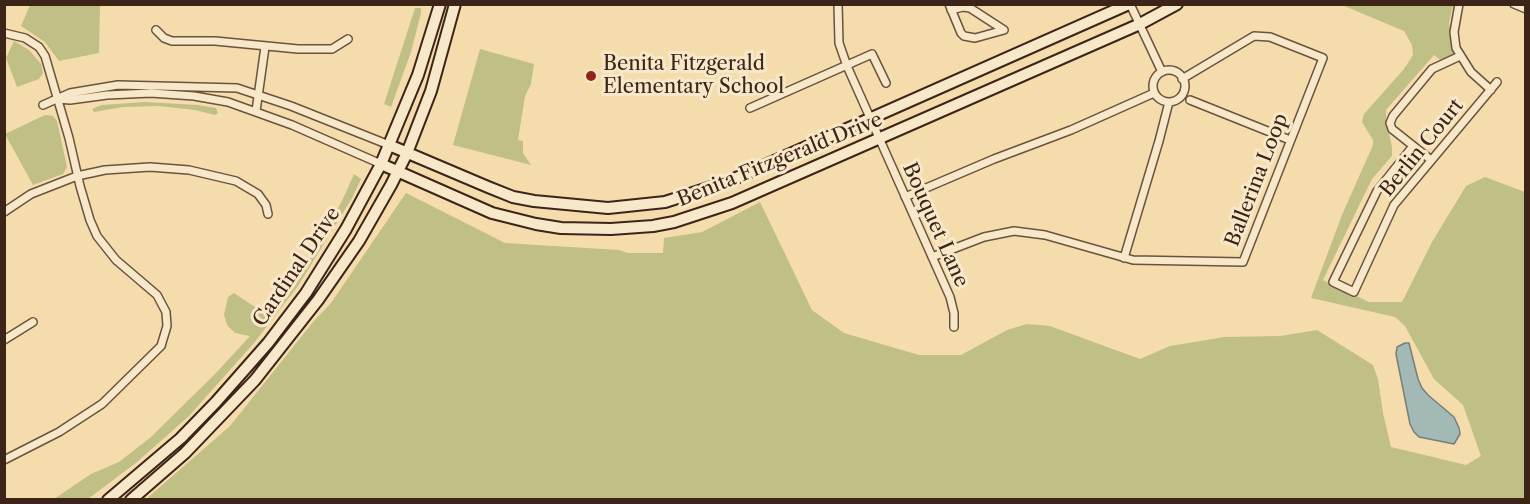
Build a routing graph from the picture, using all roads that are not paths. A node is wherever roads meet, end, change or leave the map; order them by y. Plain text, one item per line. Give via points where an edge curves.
1 (440, 4) edge
2 (455, 4) edge
3 (838, 4) edge
4 (1130, 4) edge
5 (1178, 4) edge
6 (1459, 4) edge
7 (1514, 4) edge
8 (950, 7) edge
9 (1526, 9) edge
10 (1140, 24) junction
11 (156, 30) dead end
12 (4, 33) edge
13 (348, 39) dead end
14 (265, 47) junction
15 (1460, 56) junction
16 (847, 66) junction
17 (1162, 72) junction
18 (1182, 79) junction
19 (1497, 82) dead end
20 (886, 83) dead end
21 (1491, 90) junction
22 (1154, 93) junction
23 (258, 94) junction
24 (58, 99) junction
25 (1190, 100) dead end
26 (1169, 102) junction
27 (43, 105) dead end
28 (750, 108) dead end
29 (255, 111) junction
30 (870, 118) junction
31 (879, 139) junction
32 (1290, 140) junction
33 (389, 145) junction
34 (1413, 146) junction
35 (407, 153) junction
36 (1431, 160) junction
37 (381, 164) junction
38 (398, 172) junction
39 (77, 176) junction
40 (905, 197) junction
41 (4, 212) edge
42 (268, 214) dead end
43 (932, 257) junction
44 (1124, 258) junction
45 (33, 322) dead end
46 (954, 327) dead end
47 (4, 340) edge
48 (4, 460) edge
49 (108, 500) edge
50 (132, 500) edge

1 - 33 main road, Cardinal Drive via 418,75
2 - 35 main road, Cardinal Drive via 437,74
3 - 16 street, Bouquet Lane via 839,43
4 - 10 street
4 - 30 main road, Benita Fitzgerald Drive
5 - 10 main road, Benita Fitzgerald Drive
6 - 15 street, Berlin Court via 1454,32
7 - 9 street
8 - 8 street via 967,38 1004,30 970,8
10 - 17 street
10 - 31 main road, Benita Fitzgerald Drive
11 - 14 street via 172,41
12 - 24 street via 25,38 42,51
13 - 14 street via 326,50
14 - 23 street
15 - 21 street, Berlin Court
15 - 34 street via 1432,69 1391,119 1392,129
16 - 20 street via 872,54
16 - 28 street
16 - 30 street, Bouquet Lane
17 - 18 street via 1176,72
17 - 22 street via 1155,79
18 - 26 street via 1183,92
18 - 32 street, Ballerina Loop via 1254,36 1270,37 1323,58
19 - 21 street, Berlin Court
21 - 36 street, Berlin Court
22 - 26 street
22 - 40 street
23 - 24 street via 237,88 138,84 80,91
23 - 29 street
23 - 33 street
24 - 27 street
24 - 29 street via 169,94 228,102
24 - 39 street
25 - 32 street
26 - 44 street
29 - 37 street
30 - 31 street, Bouquet Lane
30 - 35 main road, Benita Fitzgerald Drive via 708,189 664,202 616,208 578,207 513,197
31 - 38 main road, Benita Fitzgerald Drive via 713,211 627,229 561,228 510,218
31 - 40 street, Bouquet Lane
32 - 44 street, Ballerina Loop via 1243,262
33 - 35 main road, Benita Fitzgerald Drive
33 - 37 main road, Cardinal Drive
34 - 36 street
34 - 36 street, Berlin Court via 1377,191 1334,282 1354,292 1394,205
35 - 38 main road, Cardinal Drive
37 - 38 main road, Benita Fitzgerald Drive
37 - 49 main road, Cardinal Drive via 326,261 268,343 181,438
38 - 50 main road, Cardinal Drive via 359,241 268,365 193,445
39 - 41 street via 31,194
39 - 42 street via 134,168 189,170 247,187 263,199
39 - 48 street via 90,220 104,246 162,303 166,312 165,336 156,352 94,410
40 - 43 street, Bouquet Lane
43 - 44 street, Ballerina Loop via 984,237 1014,231 1045,235
43 - 46 street, Bouquet Lane via 953,307
45 - 47 street

